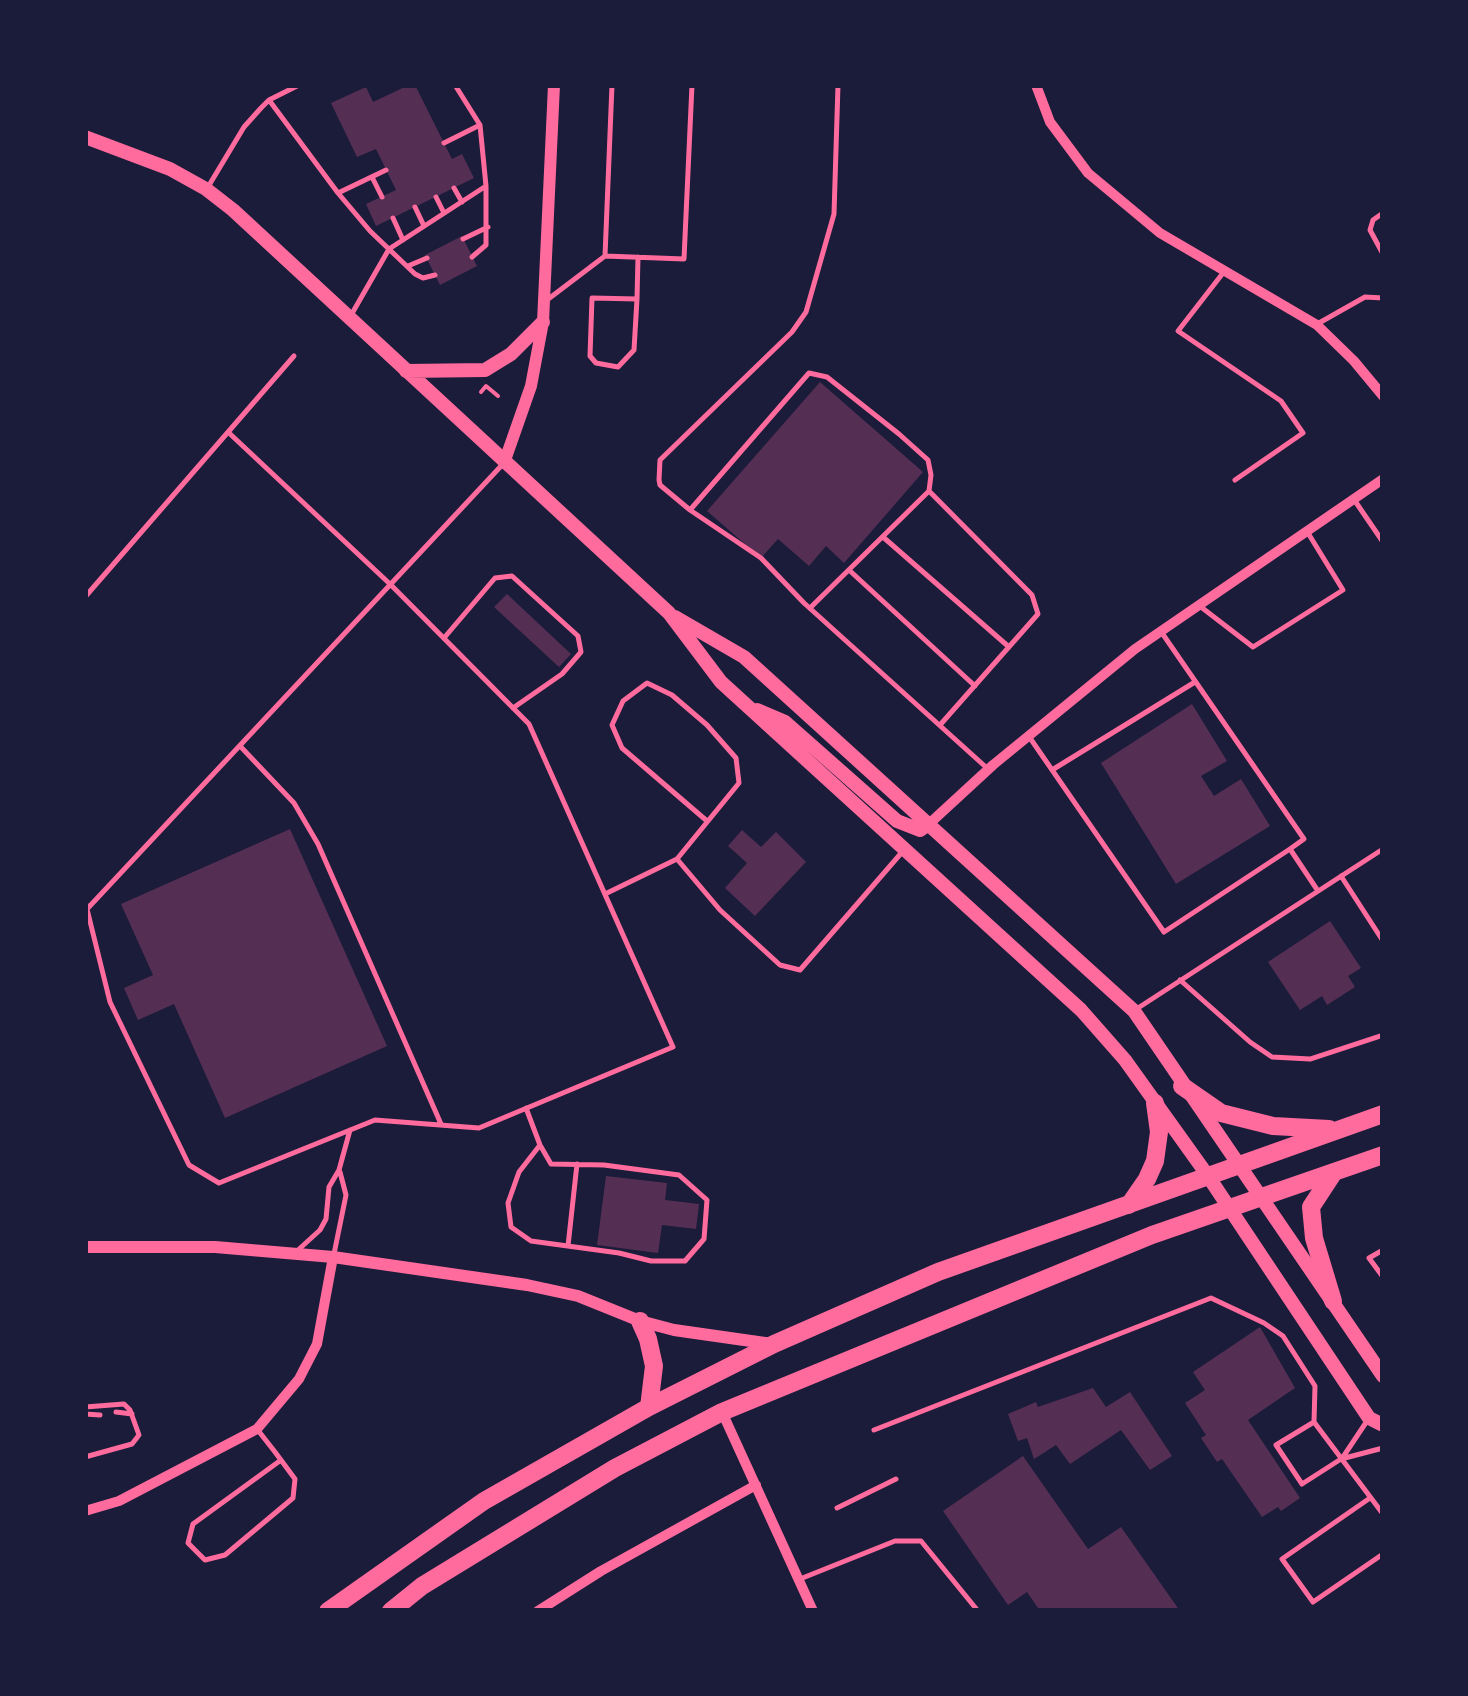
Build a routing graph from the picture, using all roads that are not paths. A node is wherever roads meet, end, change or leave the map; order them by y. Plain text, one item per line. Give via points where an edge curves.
1 (300, 85) edge
2 (455, 85) edge
3 (554, 85) edge
4 (612, 85) edge
5 (692, 85) edge
6 (838, 85) edge
7 (1036, 85) edge
8 (269, 100) junction
9 (480, 125) junction
10 (85, 137) edge
11 (444, 143) dead end
12 (386, 170) dead end
13 (372, 176) junction
14 (486, 186) junction
15 (454, 188) dead end
16 (206, 189) junction
17 (338, 193) junction
18 (382, 197) dead end
19 (436, 197) dead end
20 (462, 202) junction
21 (415, 207) dead end
22 (444, 213) junction
23 (1383, 213) edge
24 (393, 218) dead end
25 (424, 226) junction
26 (488, 227) junction
27 (463, 239) dead end
28 (403, 240) junction
29 (389, 249) junction
30 (1383, 254) edge
31 (605, 256) junction
32 (472, 257) dead end
33 (427, 258) dead end
34 (638, 258) junction
35 (408, 266) junction
36 (1225, 271) junction
37 (436, 275) dead end
38 (1383, 298) edge
39 (636, 299) junction
40 (544, 302) junction
41 (350, 318) junction
42 (542, 322) junction
43 (1316, 325) junction
44 (294, 356) dead end
45 (406, 371) junction
46 (1383, 396) edge
47 (228, 432) junction
48 (504, 463) junction
49 (1383, 478) edge
50 (1235, 480) dead end
51 (929, 491) junction
52 (1354, 499) junction
53 (690, 510) junction
54 (1306, 531) junction
55 (883, 537) junction
56 (1383, 542) edge
57 (849, 570) junction
58 (391, 585) junction
59 (85, 597) edge
60 (1198, 605) junction
61 (810, 608) junction
62 (669, 614) junction
63 (1161, 631) junction
64 (444, 638) junction
65 (1009, 647) junction
66 (1196, 682) junction
67 (975, 686) junction
68 (747, 706) junction
69 (513, 708) junction
70 (940, 726) junction
71 (1029, 735) junction
72 (240, 746) junction
73 (988, 768) junction
74 (1052, 770) junction
75 (707, 821) junction
76 (930, 823) junction
77 (904, 849) junction
78 (1290, 849) junction
79 (1383, 850) edge
80 (677, 859) junction
81 (1341, 876) junction
82 (1318, 891) junction
83 (605, 894) junction
84 (86, 904) edge
85 (1383, 941) edge
86 (1180, 980) junction
87 (1134, 1011) junction
88 (1383, 1035) edge
89 (1182, 1086) junction
90 (1156, 1103) junction
91 (526, 1108) junction
92 (1383, 1114) edge
93 (442, 1125) junction
94 (350, 1130) junction
95 (1340, 1130) junction
96 (540, 1146) junction
97 (1383, 1155) edge
98 (577, 1164) junction
99 (1241, 1165) junction
100 (339, 1170) junction
101 (1334, 1172) junction
102 (1208, 1176) junction
103 (1262, 1196) junction
104 (1129, 1205) junction
105 (1229, 1208) junction
106 (568, 1246) junction
107 (85, 1247) edge
108 (1383, 1250) edge
109 (294, 1254) junction
110 (334, 1257) junction
111 (1383, 1278) edge
112 (1334, 1301) junction
113 (640, 1320) junction
114 (774, 1344) junction
115 (1383, 1376) edge
116 (649, 1406) junction
117 (85, 1410) edge
118 (116, 1412) dead end
119 (722, 1412) junction
120 (100, 1414) dead end
121 (132, 1414) junction
122 (1314, 1422) junction
123 (1376, 1422) edge
124 (257, 1430) junction
125 (874, 1430) dead end
126 (1383, 1448) edge
127 (85, 1457) edge
128 (280, 1460) junction
129 (1341, 1460) junction
130 (896, 1479) dead end
131 (756, 1485) junction
132 (1370, 1498) junction
133 (837, 1508) dead end
134 (85, 1511) edge
135 (1383, 1514) edge
136 (1383, 1554) edge
137 (800, 1579) junction
138 (1313, 1602) junction
139 (328, 1611) edge
140 (391, 1611) edge
141 (538, 1611) edge
142 (813, 1611) edge
143 (978, 1611) edge
144 (1320, 1611) edge

1 - 8 lane
2 - 9 lane
3 - 40 street
4 - 31 lane
5 - 34 lane via 684,260
6 - 53 lane via 834,214 806,312 660,460 660,486
7 - 36 street via 1050,122 1088,173 1160,233
8 - 16 lane
8 - 17 lane
9 - 11 lane
9 - 14 lane
10 - 16 main road
12 - 13 lane
13 - 17 lane
13 - 18 lane
14 - 20 lane
14 - 26 lane
15 - 20 lane
16 - 41 main road
17 - 29 lane
19 - 22 lane
20 - 22 lane
21 - 25 lane
22 - 25 lane
23 - 30 lane via 1370,230
24 - 28 lane
25 - 28 lane
26 - 27 lane
26 - 32 lane via 486,246
28 - 29 lane
29 - 35 lane
29 - 41 lane
31 - 34 lane
31 - 40 lane
33 - 35 lane
34 - 39 lane
35 - 37 lane via 423,278
36 - 43 street
36 - 50 lane via 1178,332 1281,401 1303,432
38 - 43 lane via 1365,297
39 - 39 lane via 634,350 618,368 596,363 590,356 592,298
40 - 42 street
41 - 45 main road
42 - 45 main road via 512,354 484,370
42 - 48 street via 531,386
43 - 46 street
44 - 47 lane
45 - 48 main road
47 - 58 lane
47 - 59 lane
48 - 58 lane
48 - 62 main road
49 - 52 street
51 - 53 lane via 928,460 827,377 809,373
51 - 55 lane
51 - 65 lane via 1032,595 1038,614
52 - 54 street
52 - 56 lane
53 - 61 lane via 761,558
54 - 60 street
54 - 60 lane via 1343,590 1253,647
55 - 57 lane
55 - 65 lane
57 - 61 lane
57 - 67 lane
58 - 64 lane
58 - 72 lane
60 - 63 street
61 - 70 lane
62 - 68 main road
62 - 76 main road via 744,656
63 - 66 lane
63 - 71 street
64 - 69 lane
64 - 69 lane via 495,578 512,576 578,636 581,652 562,674
65 - 67 lane
66 - 74 lane
66 - 78 lane via 1304,839
67 - 70 lane
68 - 76 main road via 785,722 897,821 920,830
68 - 77 main road
69 - 83 lane via 528,724
70 - 73 lane
71 - 73 street
71 - 74 lane
72 - 84 lane
72 - 93 lane via 294,804 318,844
73 - 76 street
74 - 78 lane via 1164,932
75 - 75 lane via 738,783 736,758 672,695 647,683 623,700 612,724 622,748
75 - 80 lane
76 - 87 main road
77 - 80 lane via 800,970 780,965
77 - 90 main road via 1081,1010
78 - 82 lane
79 - 81 lane
80 - 83 lane
81 - 82 lane
81 - 85 lane
82 - 86 lane
83 - 91 lane via 673,1047
84 - 94 lane via 110,1002 189,1165 219,1184
86 - 87 lane
86 - 88 lane via 1272,1057 1310,1060
87 - 89 main road
89 - 95 highway via 1221,1113 1273,1126
89 - 99 main road
90 - 102 main road
90 - 104 highway via 1154,1161
91 - 93 lane via 479,1128
91 - 96 lane
92 - 95 highway
93 - 94 lane via 376,1120
94 - 100 lane
95 - 99 highway
96 - 98 lane via 552,1164
96 - 106 lane via 508,1203 511,1227 531,1240
97 - 101 highway
98 - 106 lane
98 - 106 lane via 679,1175 707,1200 704,1238 685,1262
99 - 102 highway
99 - 103 main road
100 - 109 lane via 320,1230
100 - 110 lane via 346,1196
101 - 103 highway
101 - 112 highway via 1311,1207
102 - 104 highway
102 - 105 main road
103 - 105 highway
103 - 112 main road
104 - 114 highway via 938,1272
105 - 119 highway
105 - 123 main road
107 - 109 street
108 - 111 lane via 1369,1258
109 - 110 street
110 - 113 street via 528,1285
110 - 124 street via 317,1344
112 - 115 main road
113 - 114 street
113 - 116 highway via 654,1366
114 - 116 highway
116 - 139 highway via 484,1501
117 - 120 lane via 89,1417
117 - 121 lane via 117,1402
118 - 121 lane
119 - 131 street
119 - 140 highway via 615,1468
121 - 127 lane via 139,1435 132,1444
122 - 125 lane via 1315,1386 1283,1336 1211,1298
122 - 129 lane
122 - 129 lane via 1276,1445 1302,1484
123 - 129 lane
124 - 128 lane
124 - 134 street via 118,1501
126 - 129 lane
128 - 128 lane via 295,1479 293,1498 225,1555 206,1560 188,1543 193,1524
129 - 132 lane
130 - 133 lane
131 - 137 street
131 - 141 street
132 - 135 lane
132 - 138 lane via 1282,1558
136 - 138 lane
137 - 142 street
137 - 143 lane via 895,1541 921,1541
138 - 144 lane

